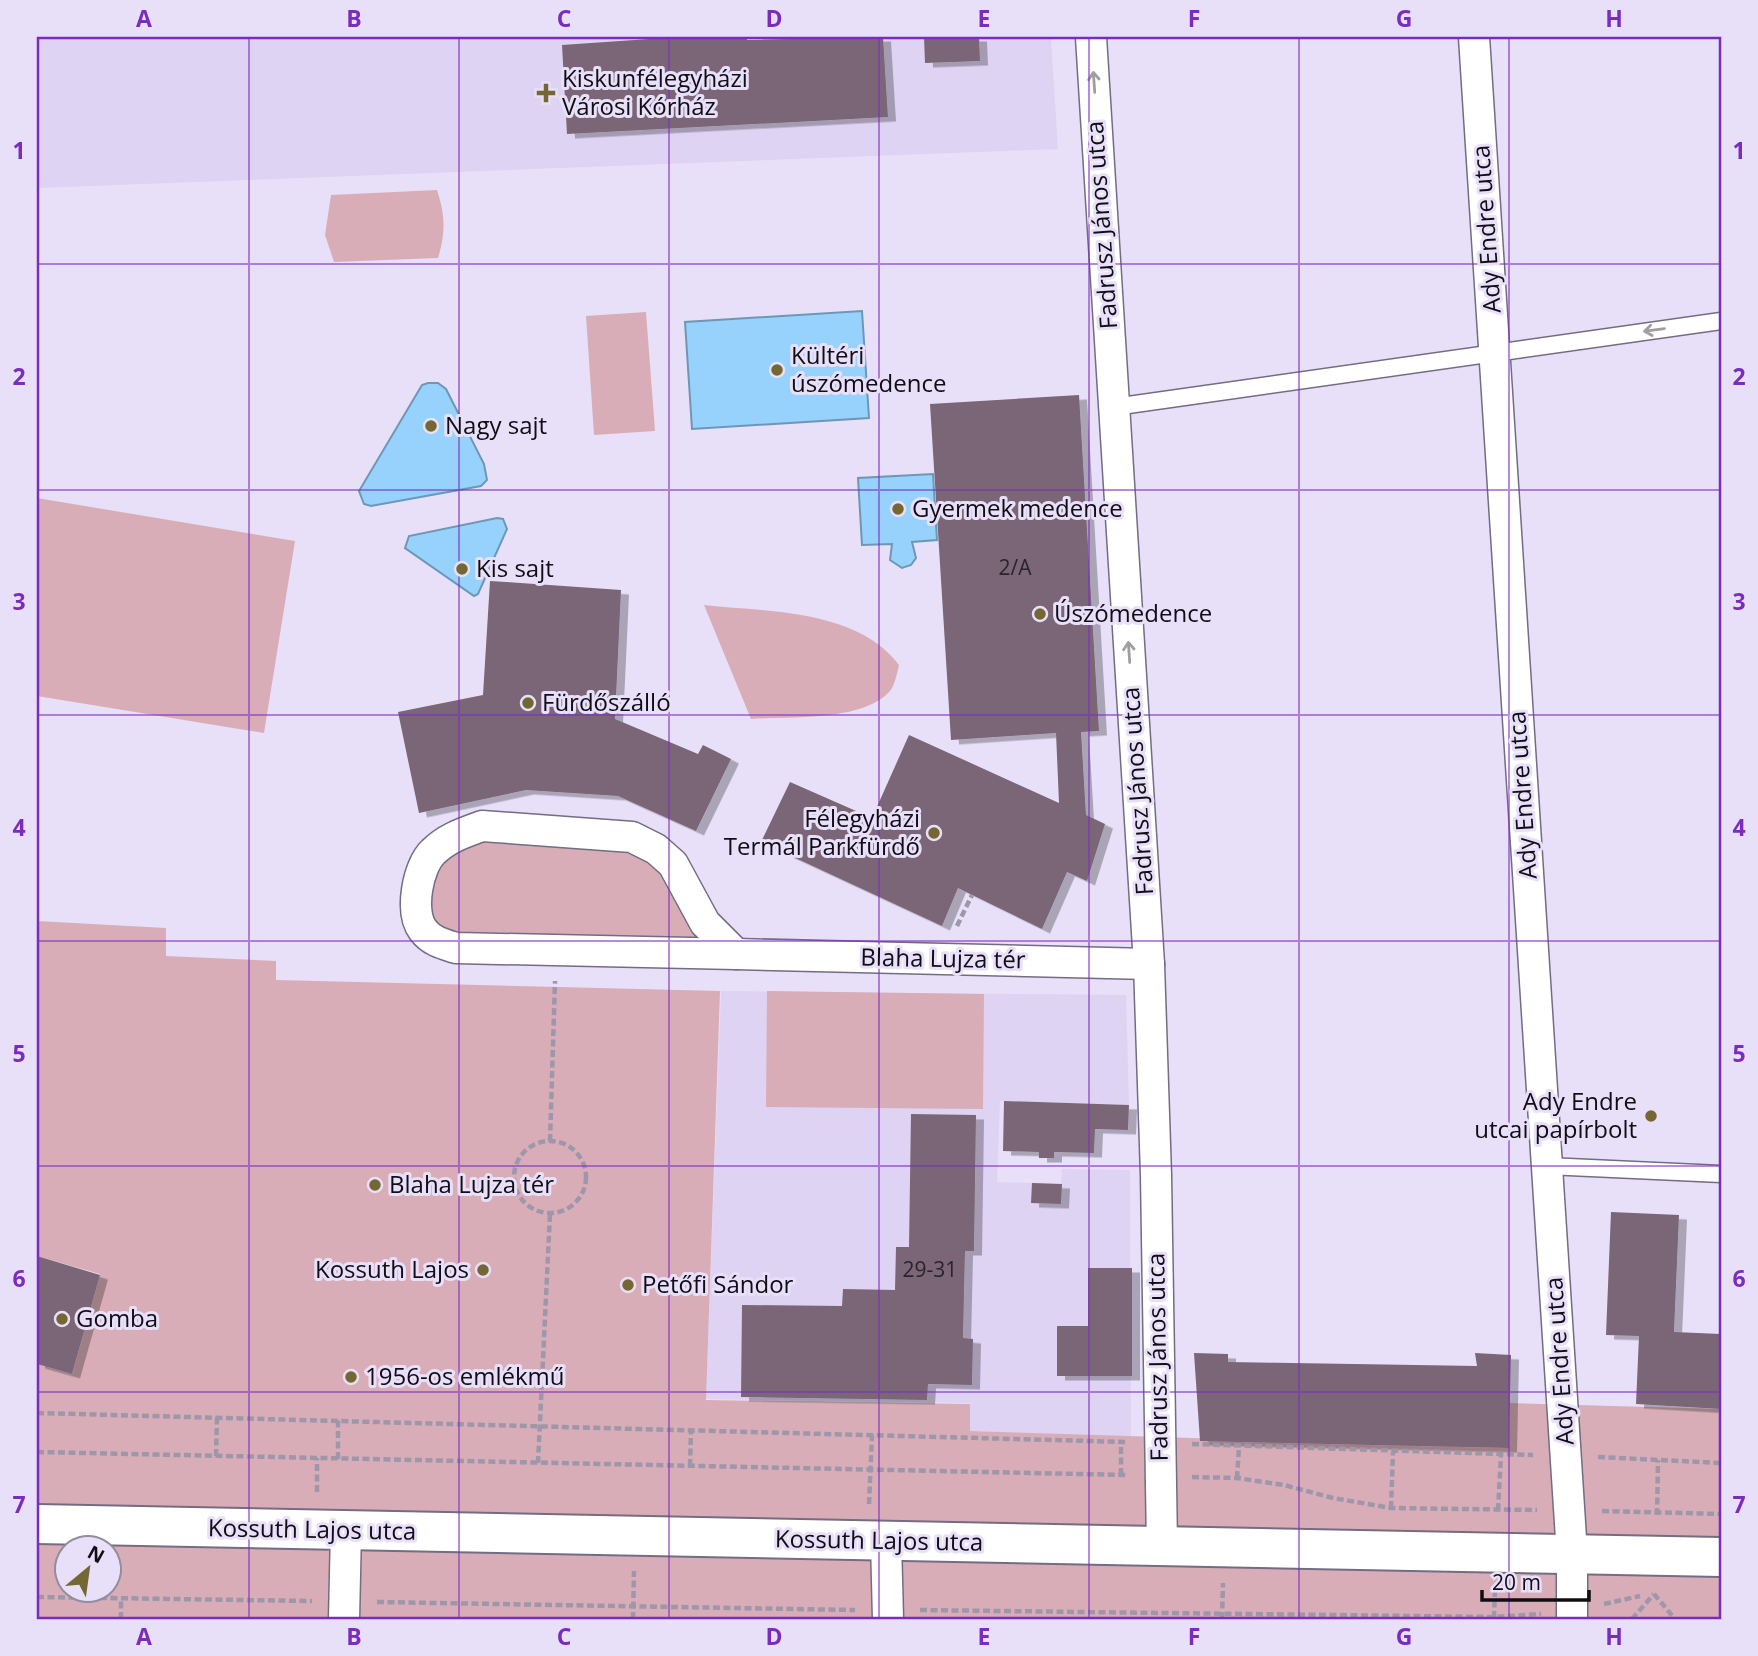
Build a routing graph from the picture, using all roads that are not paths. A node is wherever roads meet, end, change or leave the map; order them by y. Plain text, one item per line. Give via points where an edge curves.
1 (1091, 37) edge
2 (1474, 37) edge
3 (1721, 321) edge
4 (1495, 353) junction
5 (1114, 407) junction
6 (736, 954) junction
7 (1149, 964) junction
8 (1547, 1166) junction
9 (1721, 1174) edge
10 (37, 1524) edge
11 (346, 1530) junction
12 (886, 1541) junction
13 (1162, 1546) junction
14 (1572, 1554) junction
15 (1721, 1557) edge
16 (345, 1611) edge
17 (888, 1615) edge
18 (1572, 1619) edge

5 -> 1 street, Fadrusz János utca
2 - 4 street, Ady Endre utca
3 -> 4 lane
4 - 5 lane
4 - 8 street, Ady Endre utca
7 -> 5 street, Fadrusz János utca
6 - 6 street, Blaha Lujza tér via 456,948 436,942 421,928 416,908 419,880 430,854 450,838 482,826 632,837 673,864 705,923
6 - 7 street, Blaha Lujza tér
7 - 13 street, Fadrusz János utca
8 - 9 lane
8 - 14 street, Ady Endre utca
10 - 11 street, Kossuth Lajos utca
11 - 12 street, Kossuth Lajos utca
11 - 16 street
12 - 13 street, Kossuth Lajos utca
12 - 17 street
13 - 14 street, Kossuth Lajos utca
14 - 15 street, Kossuth Lajos utca
14 - 18 street, Ady Endre utca

